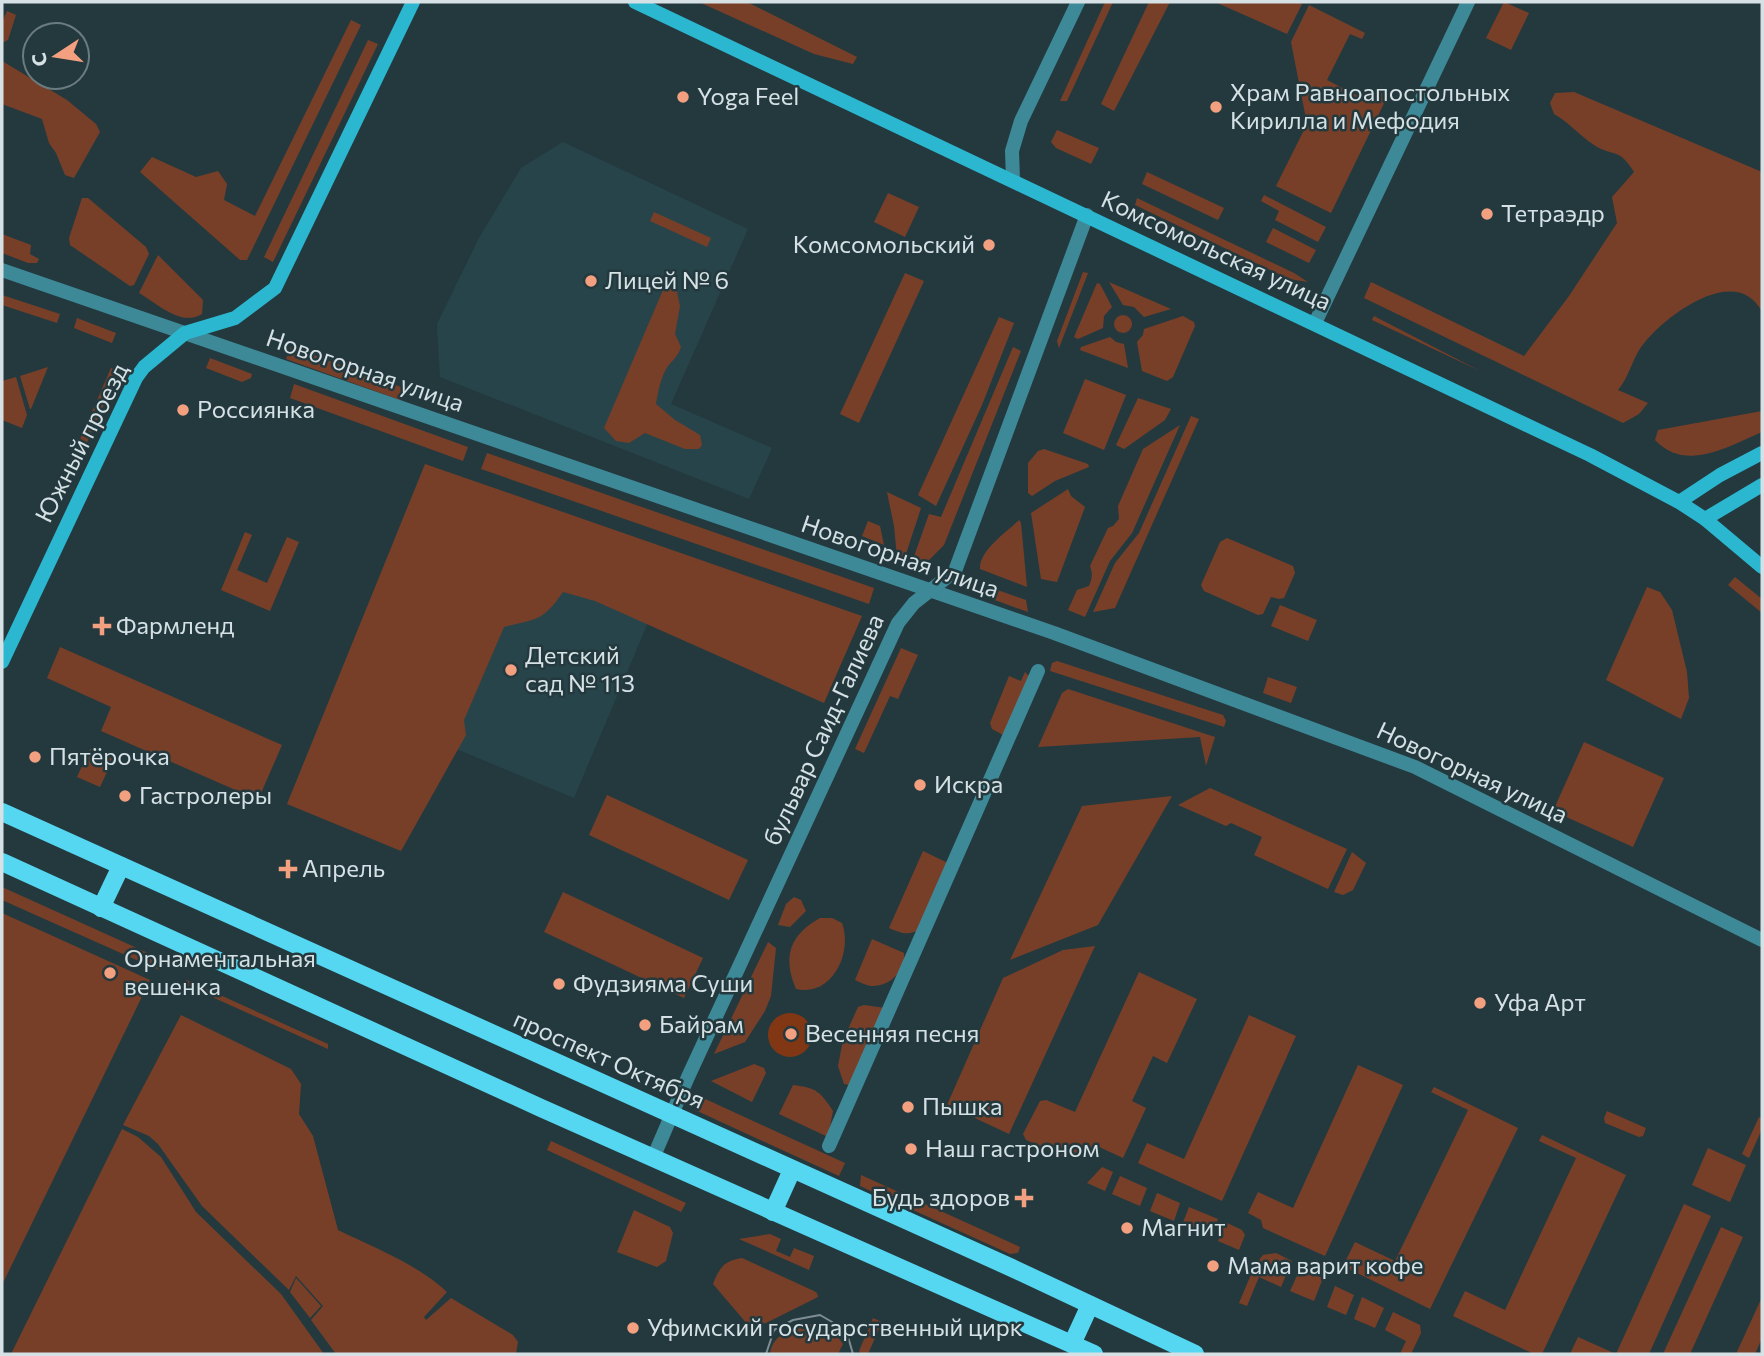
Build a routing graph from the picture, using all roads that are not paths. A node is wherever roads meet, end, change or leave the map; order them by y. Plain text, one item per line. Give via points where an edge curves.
1 (413, 2) edge
2 (635, 2) edge
3 (1078, 2) edge
4 (1468, 2) edge
5 (1013, 180) junction
6 (1087, 215) junction
7 (2, 270) edge
8 (1315, 324) junction
9 (185, 333) junction
10 (1762, 453) edge
11 (1762, 485) edge
12 (1679, 502) junction
13 (1705, 519) junction
14 (1762, 567) edge
15 (929, 591) junction
16 (2, 662) edge
17 (1038, 671) dead end
18 (2, 812) edge
19 (2, 862) edge
20 (121, 866) junction
21 (101, 908) junction
22 (1762, 940) edge
23 (671, 1115) junction
24 (829, 1146) dead end
25 (653, 1158) junction
26 (792, 1170) junction
27 (773, 1212) junction
28 (1090, 1305) junction
29 (1072, 1344) junction
30 (1094, 1354) edge
31 (1195, 1354) edge

1 - 9 main road, Южный проезд via 275,288 235,317
2 - 5 main road, Комсомольская улица
3 - 5 street via 1021,121 1012,151
4 - 8 street
5 - 6 main road, Комсомольская улица
6 - 8 main road, Комсомольская улица
6 - 15 street, бульвар Саид-Галиева via 955,571
7 - 9 street, Новогорная улица
8 - 12 main road, Комсомольская улица
9 - 15 street, Новогорная улица
9 - 16 main road, Южный проезд via 144,367 129,390
10 - 12 main road
11 - 13 main road
12 - 13 main road, Комсомольская улица
13 - 14 main road, Комсомольская улица
15 - 22 street, Новогорная улица via 1415,767
15 - 23 street, бульвар Саид-Галиева via 898,623
17 - 24 street
18 - 20 main road, проспект Октября
19 - 21 main road
20 - 21 main road
20 - 23 main road, проспект Октября
21 - 25 main road
23 - 25 street, бульвар Саид-Галиева
23 - 26 main road, проспект Октября
25 - 27 main road
26 - 27 main road
26 - 28 main road, проспект Октября
27 - 29 main road
28 - 29 main road
28 - 31 main road, проспект Октября
29 - 30 main road

